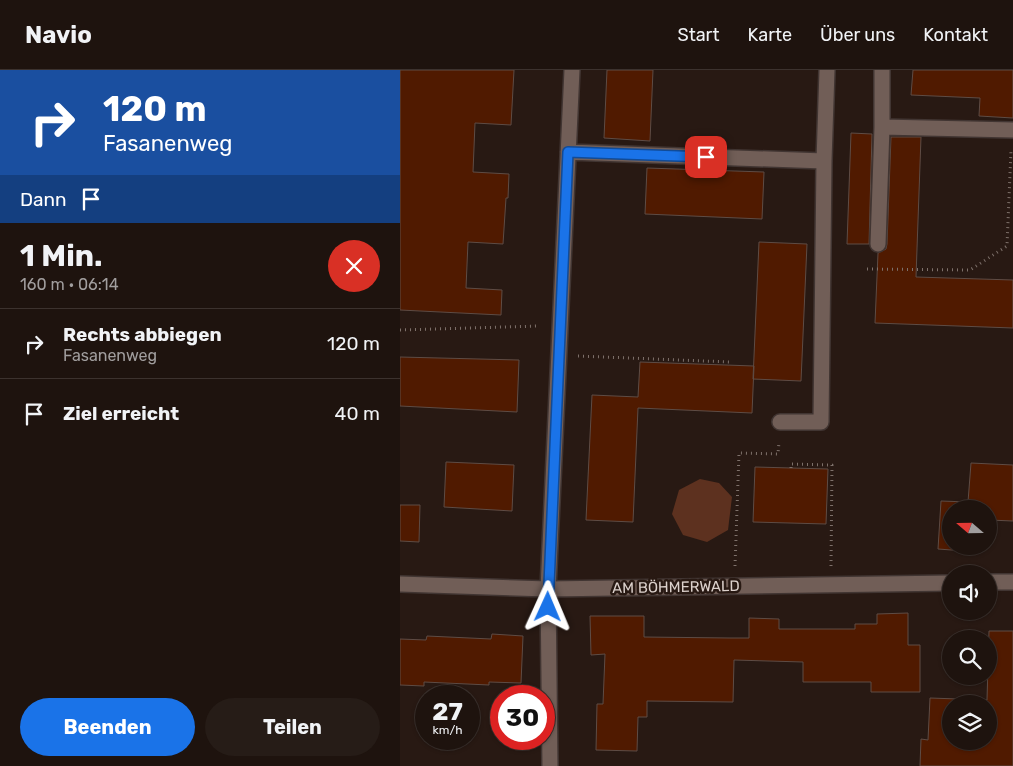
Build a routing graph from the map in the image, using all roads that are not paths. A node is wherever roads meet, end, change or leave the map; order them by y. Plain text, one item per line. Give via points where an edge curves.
1 (572, 70) edge
2 (827, 70) edge
3 (882, 70) edge
4 (882, 127) junction
5 (1012, 130) edge
6 (568, 152) junction
7 (824, 161) junction
8 (878, 244) dead end
9 (780, 422) road end
10 (997, 582) edge
11 (1013, 582) edge
12 (942, 583) edge
13 (400, 584) edge
14 (548, 589) junction
15 (550, 766) edge

1 - 6 street
2 - 7 street
3 - 4 street
4 - 5 street
4 - 8 street
6 - 7 street
6 - 14 street
7 - 9 street via 821,422
10 - 11 street
12 - 14 street, AM BÖHMERWALD
13 - 14 street, AM BÖHMERWALD
14 - 15 street

